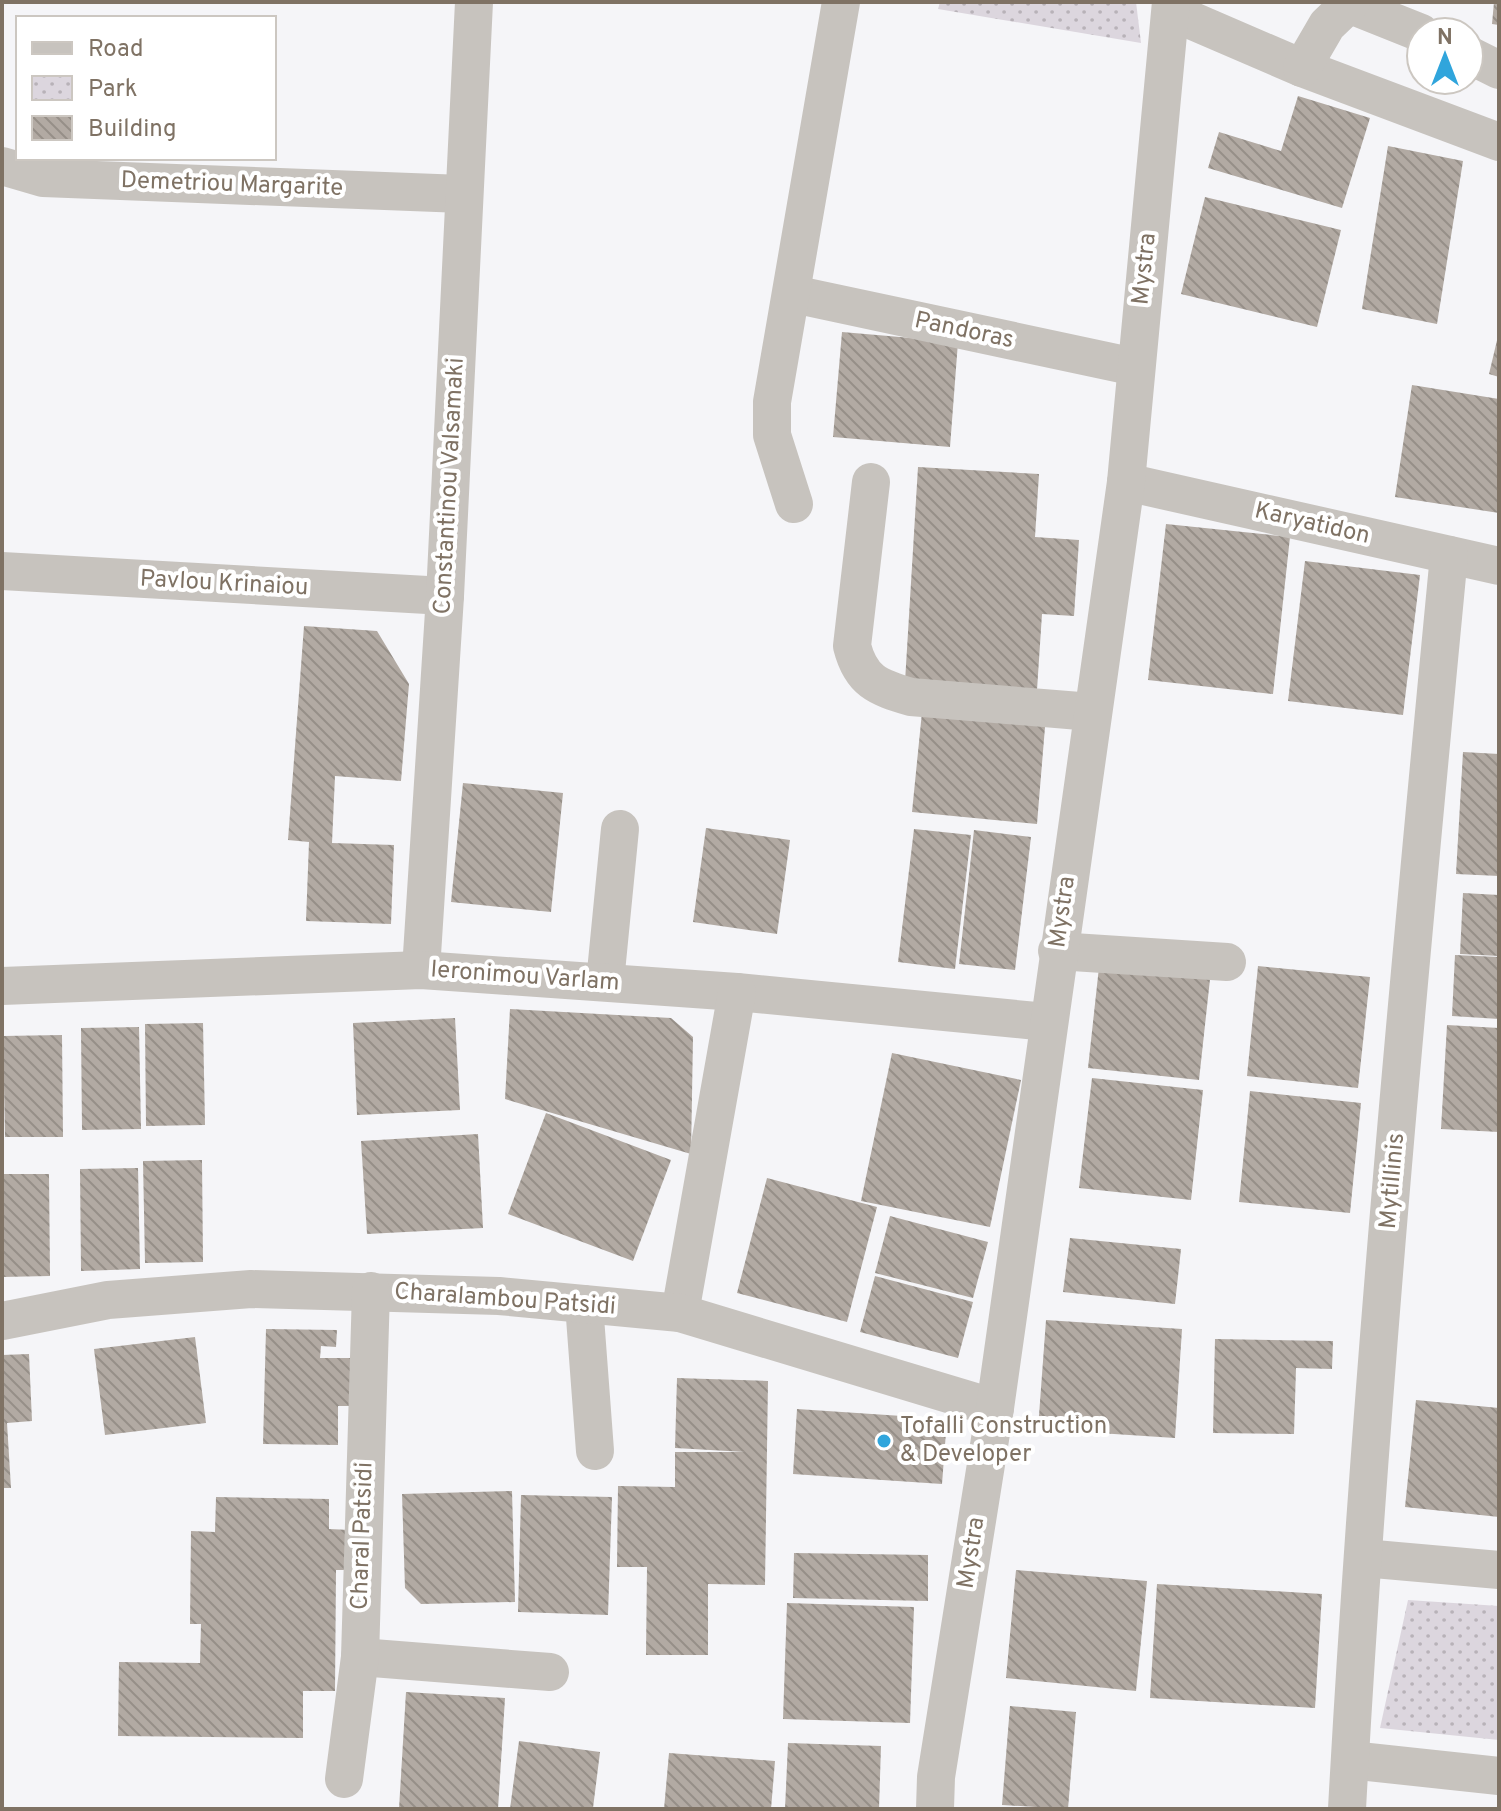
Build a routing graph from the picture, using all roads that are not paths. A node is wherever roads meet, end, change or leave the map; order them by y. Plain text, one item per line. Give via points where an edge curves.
1 (474, 2) edge
2 (841, 2) edge
3 (1351, 4) edge
4 (1172, 7) edge
5 (1405, 26) edge
6 (1302, 68) junction
7 (1499, 142) edge
8 (2, 166) edge
9 (463, 194) junction
10 (793, 294) junction
11 (1135, 367) junction
12 (871, 482) dead end
13 (1126, 482) junction
14 (794, 504) dead end
15 (1449, 555) junction
16 (1499, 566) edge
17 (2, 571) edge
18 (445, 596) junction
19 (1092, 712) junction
20 (620, 829) dead end
21 (1057, 951) junction
22 (1227, 962) dead end
23 (421, 970) junction
24 (605, 982) junction
25 (2, 986) edge
26 (737, 992) junction
27 (1047, 1022) junction
28 (371, 1291) junction
29 (584, 1304) junction
30 (680, 1313) junction
31 (2, 1321) edge
32 (995, 1408) junction
33 (595, 1451) dead end
34 (1363, 1558) junction
35 (1499, 1570) edge
36 (360, 1657) junction
37 (550, 1672) dead end
38 (1350, 1760) junction
39 (1499, 1776) edge
40 (344, 1779) dead end
41 (935, 1809) edge
42 (1347, 1809) edge

1 - 9 street, Constantinou Valsamaki
2 - 10 street
3 - 5 street
3 - 6 street via 1327,25
4 - 6 street, Mystra
4 - 11 street, Mystra
6 - 7 street, Mystra
8 - 9 street, Demetriou Margarite via 43,178
9 - 18 street, Constantinou Valsamaki
10 - 11 street, Pandoras
10 - 14 street via 772,402 772,435
11 - 13 street, Mystra
12 - 19 street via 852,646 858,670 884,689 911,697
13 - 15 street, Karyatidon
13 - 19 street, Mystra
15 - 16 street, Karyatidon
15 - 34 street, Mytillinis
17 - 18 street, Pavlou Krinaiou
18 - 23 street, Constantinou Valsamaki
19 - 21 street, Mystra
20 - 24 street
21 - 22 street
21 - 27 street, Mystra
23 - 24 street, Ieronimou Varlam
23 - 25 street, Ieronimou Varlam
24 - 26 street, Ieronimou Varlam
26 - 27 street, Ieronimou Varlam
26 - 30 street
27 - 32 street, Mystra
28 - 29 street, Charalambou Patsidi
28 - 31 street, Charalambou Patsidi via 251,1289 108,1300
28 - 36 street, Charal Patsidi
29 - 30 street, Charalambou Patsidi
29 - 33 street
30 - 32 street, Charalambou Patsidi
32 - 41 street, Mystra
34 - 35 street
34 - 38 street, Mytillinis
36 - 37 street
36 - 40 street, Charal Patsidi
38 - 39 street
38 - 42 street, Mytillinis

